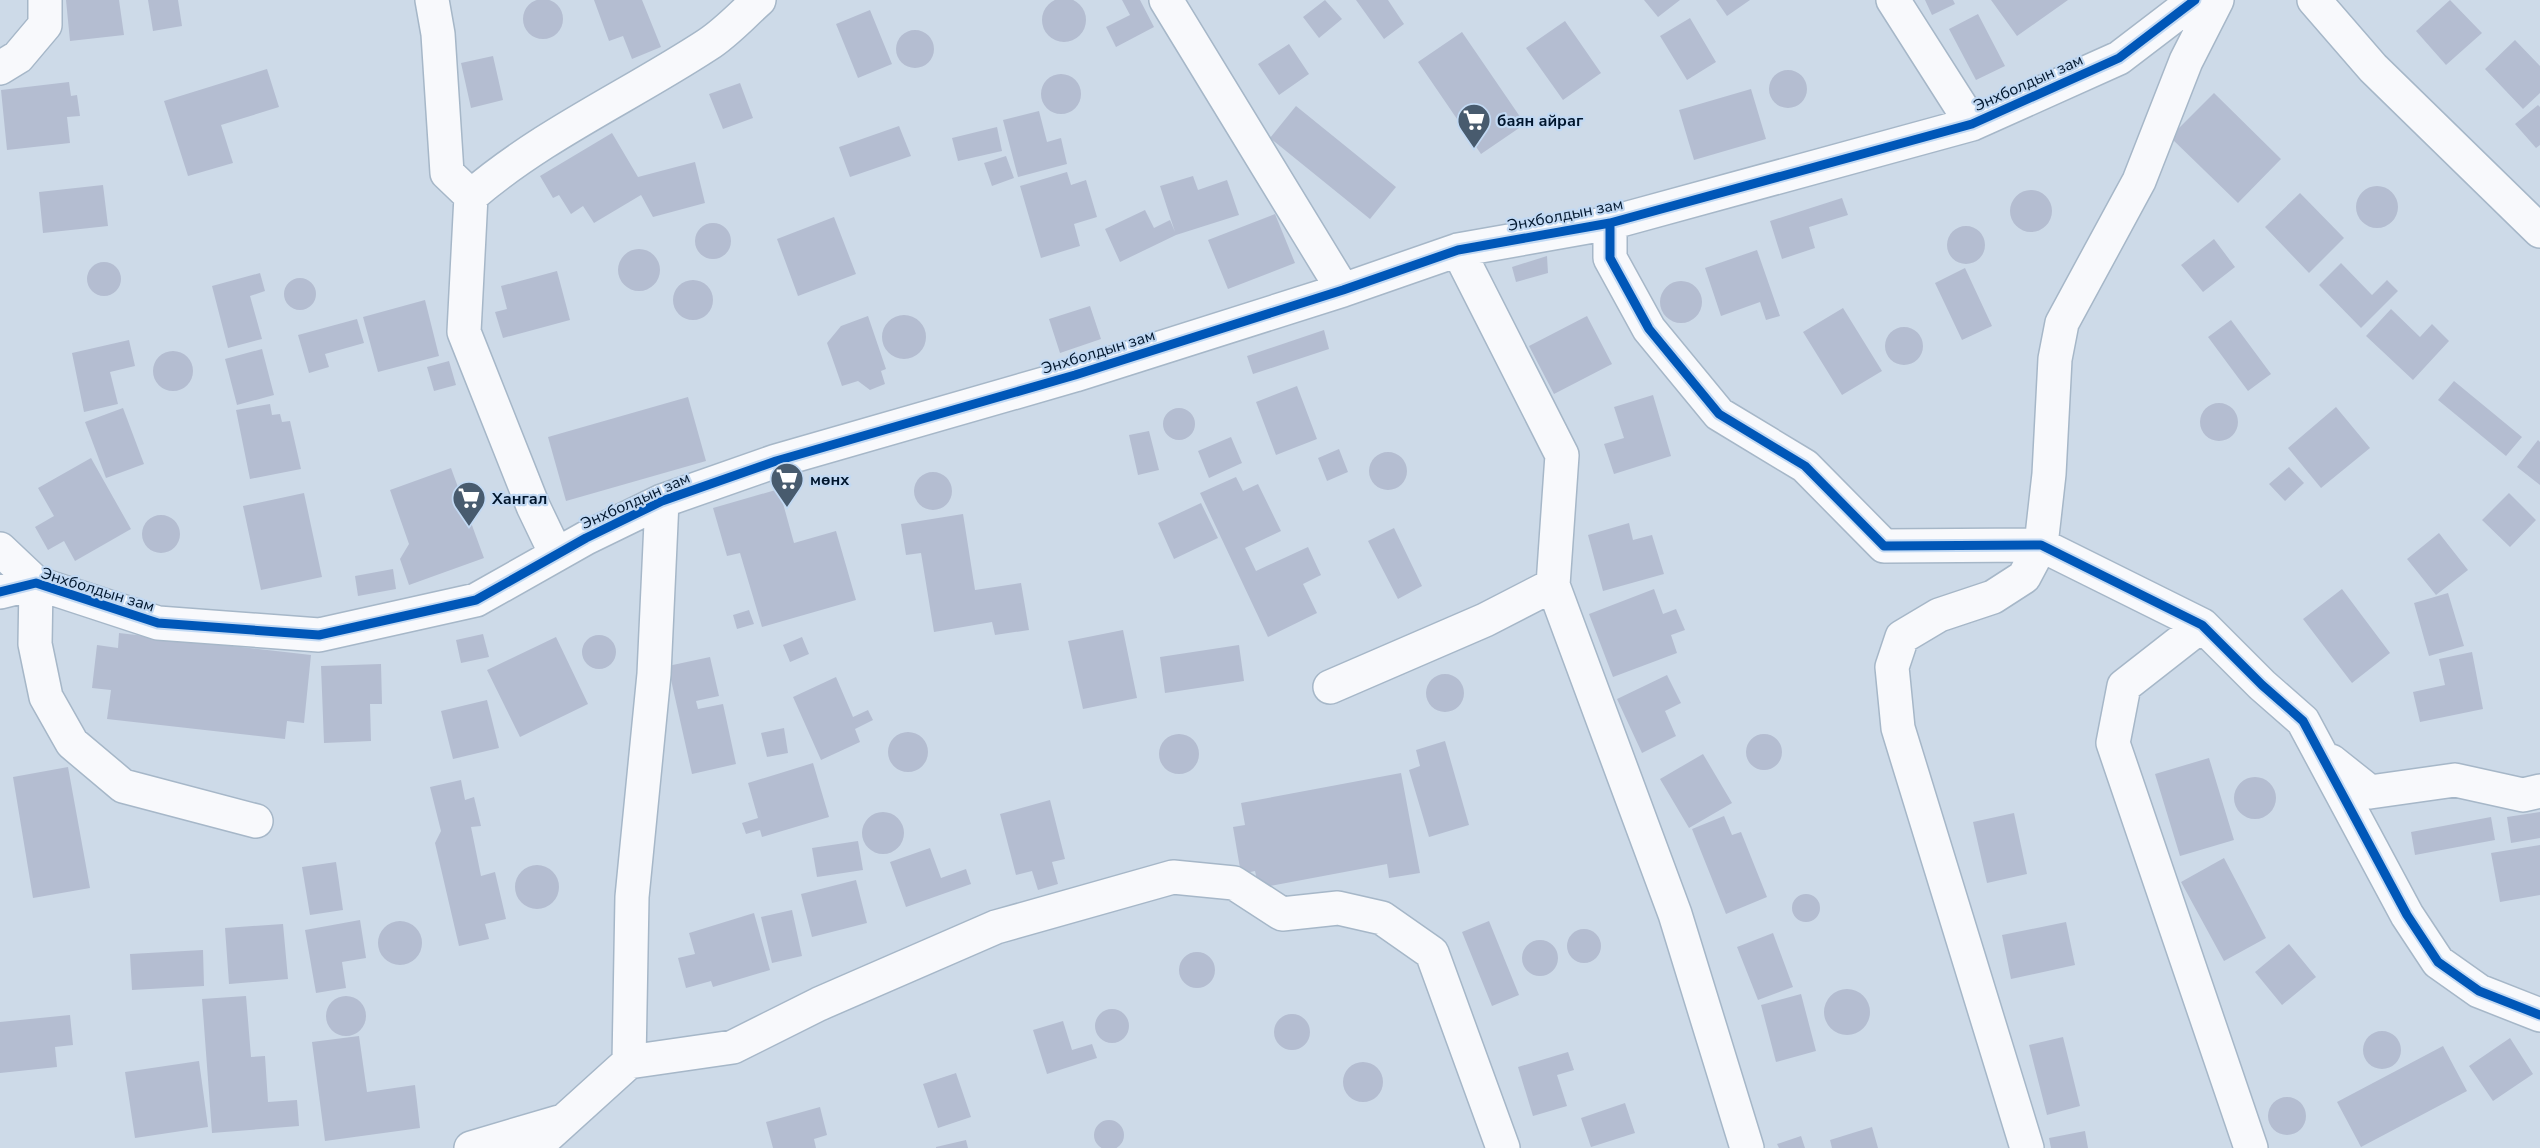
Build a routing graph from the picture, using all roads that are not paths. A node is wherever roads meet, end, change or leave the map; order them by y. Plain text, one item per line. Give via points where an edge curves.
1 (45, 0) edge
2 (432, 0) edge
3 (759, 0) edge
4 (1166, 0) edge
5 (1893, 0) edge
6 (2195, 0) edge
7 (2217, 0) edge
8 (2314, 0) edge
9 (0, 68) edge
10 (1972, 124) junction
11 (471, 196) junction
12 (1610, 223) junction
13 (2540, 231) edge
14 (1458, 250) junction
15 (1343, 290) junction
16 (662, 501) junction
17 (2042, 545) junction
18 (0, 549) edge
19 (556, 554) junction
20 (36, 583) junction
21 (1553, 585) junction
22 (0, 592) edge
23 (2202, 625) junction
24 (1330, 687) dead end
25 (2320, 753) junction
26 (2540, 791) edge
27 (256, 821) dead end
28 (2540, 1015) edge
29 (629, 1062) junction
30 (567, 1120) junction
31 (471, 1148) edge
32 (534, 1148) edge
33 (1503, 1148) edge
34 (1747, 1148) edge
35 (2027, 1148) edge
36 (2252, 1148) edge

1 - 9 street via 45,25 18,57
2 - 11 street via 438,34 447,173
3 - 11 street via 709,44 542,142
4 - 15 street
5 - 10 street
6 - 10 street, Энхболдын зам via 2119,58
7 - 17 street via 2186,61 2139,181 2062,323 2055,359
8 - 13 street via 2373,68
10 - 12 street, Энхболдын зам
11 - 19 street via 464,332
12 - 14 street, Энхболдын зам
12 - 17 street via 1610,258 1649,329 1719,414 1805,466 1884,546
14 - 15 street, Энхболдын зам
14 - 21 street via 1562,455
15 - 16 street, Энхболдын зам via 1075,375 776,461
16 - 19 street, Энхболдын зам
16 - 29 street via 654,674 632,897
17 - 23 street
17 - 35 street via 2024,577 1993,597 1939,615 1902,637 1893,667 1898,728
18 - 20 street
19 - 20 street, Энхболдын зам via 476,600 319,635 158,623
20 - 22 street, Энхболдын зам
20 - 27 street via 35,644 46,697 72,743 123,786
21 - 24 street via 1485,620
21 - 34 street via 1674,914
23 - 25 street via 2303,721
23 - 36 street via 2124,686 2113,743
25 - 26 street via 2370,792 2455,780 2523,795
25 - 28 street via 2406,915 2438,962 2479,991
29 - 30 street
29 - 33 street via 733,1047 819,1004 996,927 1173,877 1234,883 1282,914 1338,908 1382,918 1432,953
30 - 31 street
30 - 32 street

